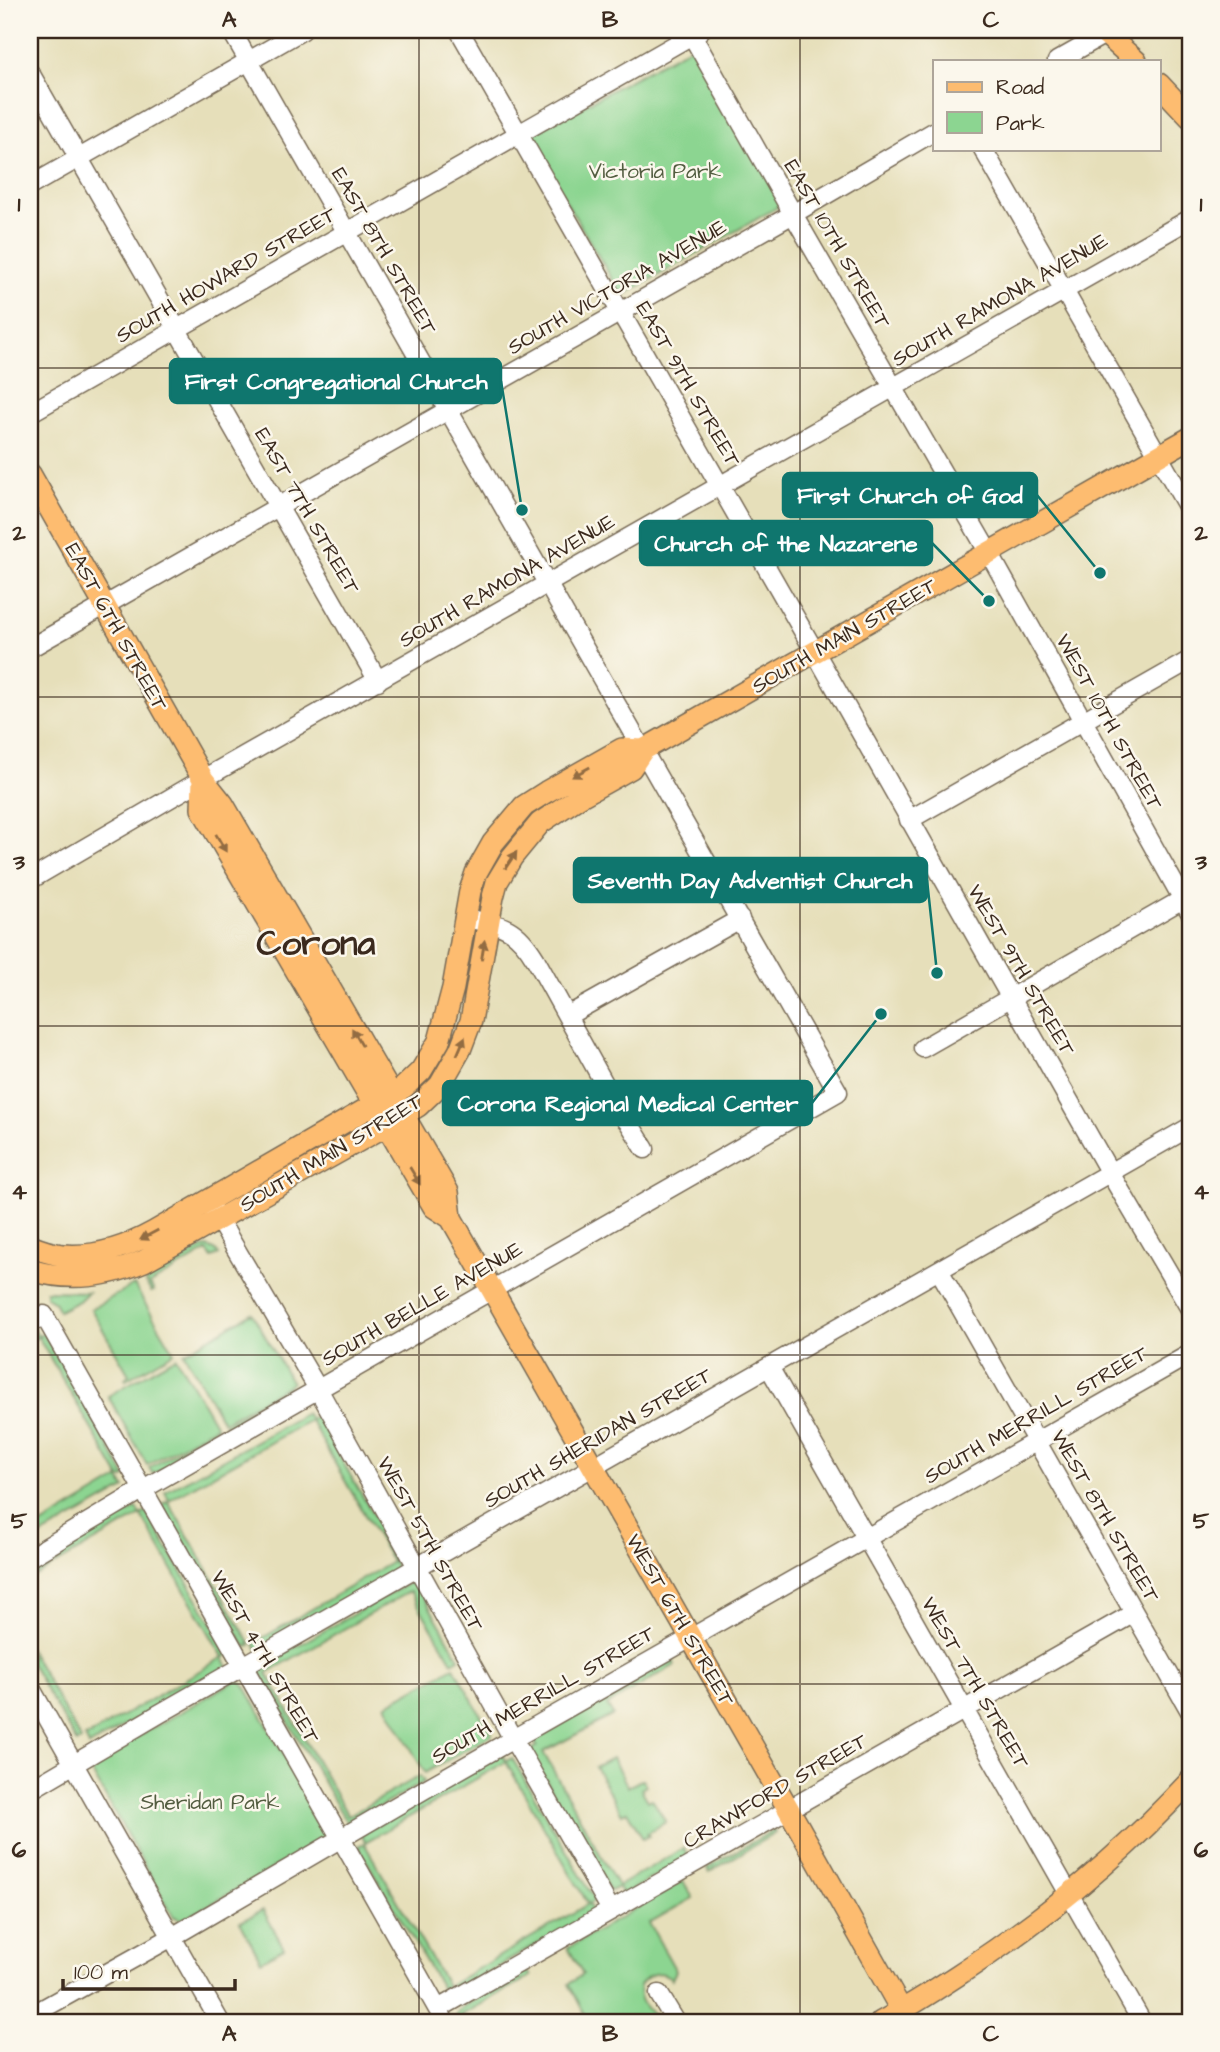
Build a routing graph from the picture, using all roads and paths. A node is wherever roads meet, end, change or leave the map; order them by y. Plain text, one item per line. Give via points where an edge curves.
1 (231, 30) edge
2 (303, 30) edge
3 (459, 30) edge
4 (694, 31) edge
5 (1106, 31) edge
6 (1059, 60) edge
7 (1135, 60) edge
8 (249, 61) junction
9 (30, 73) edge
10 (1160, 85) edge
11 (1190, 117) edge
12 (933, 132) edge
13 (519, 134) junction
14 (984, 150) edge
15 (78, 158) junction
16 (30, 186) edge
17 (793, 214) junction
18 (1190, 219) edge
19 (347, 232) junction
20 (1064, 290) junction
21 (620, 312) junction
22 (177, 329) junction
23 (893, 387) junction
24 (449, 410) junction
25 (30, 413) edge
26 (1190, 438) edge
27 (1159, 456) junction
28 (30, 474) edge
29 (720, 486) junction
30 (278, 507) junction
31 (1190, 511) edge
32 (989, 553) junction
33 (548, 584) junction
34 (103, 606) junction
35 (30, 648) edge
36 (815, 652) junction
37 (1190, 660) edge
38 (378, 681) junction
39 (1082, 722) junction
40 (643, 750) junction
41 (203, 779) junction
42 (909, 820) junction
43 (30, 880) edge
44 (1188, 902) edge
45 (464, 918) junction
46 (740, 919) junction
47 (487, 922) junction
48 (1010, 998) junction
49 (567, 1016) junction
50 (923, 1048) dead end
51 (382, 1101) junction
52 (394, 1121) junction
53 (1190, 1127) edge
54 (645, 1149) dead end
55 (1110, 1173) junction
56 (208, 1201) junction
57 (218, 1220) junction
58 (30, 1246) edge
59 (30, 1270) edge
60 (939, 1270) junction
61 (491, 1291) junction
62 (1190, 1309) edge
63 (37, 1319) edge
64 (1190, 1354) edge
65 (769, 1367) junction
66 (318, 1389) junction
67 (1036, 1441) junction
68 (593, 1467) junction
69 (143, 1489) junction
70 (866, 1538) junction
71 (30, 1557) edge
72 (417, 1567) junction
73 (1134, 1613) junction
74 (691, 1638) junction
75 (243, 1666) junction
76 (30, 1687) edge
77 (964, 1709) junction
78 (1190, 1711) edge
79 (513, 1739) junction
80 (74, 1765) junction
81 (1190, 1782) edge
82 (30, 1790) edge
83 (789, 1809) junction
84 (341, 1838) junction
85 (1069, 1896) junction
86 (611, 1910) junction
87 (172, 1937) junction
88 (659, 1994) dead end
89 (442, 2015) edge
90 (30, 2017) edge
91 (905, 2017) edge
92 (219, 2022) edge
93 (676, 2022) edge
94 (881, 2022) edge
95 (1142, 2022) edge

1 - 8 street, EAST 8TH STREET
2 - 8 street
3 - 13 street, EAST 9TH STREET
4 - 13 street, SOUTH HOWARD STREET
4 - 17 street, EAST 10TH STREET
5 - 6 street
5 - 7 main road
8 - 15 street
8 - 19 street, EAST 8TH STREET
9 - 15 street, EAST 7TH STREET
10 - 11 main road
12 - 17 street, SOUTH VICTORIA AVENUE
13 - 19 street, SOUTH HOWARD STREET
13 - 21 street, EAST 9TH STREET
14 - 20 street
15 - 16 street
15 - 22 street, EAST 7TH STREET
17 - 21 street, SOUTH VICTORIA AVENUE
17 - 23 street, EAST 10TH STREET
18 - 20 street, SOUTH RAMONA AVENUE
19 - 22 street, SOUTH HOWARD STREET
19 - 24 street, EAST 8TH STREET
20 - 23 street, SOUTH RAMONA AVENUE
20 - 27 street
21 - 24 street, SOUTH VICTORIA AVENUE
21 - 29 street, EAST 9TH STREET
22 - 25 street, SOUTH HOWARD STREET
22 - 30 street, EAST 7TH STREET
23 - 29 street, SOUTH RAMONA AVENUE
23 - 32 street, EAST 10TH STREET
24 - 30 street, SOUTH VICTORIA AVENUE
24 - 33 street, EAST 8TH STREET
26 - 27 main road, SOUTH MAIN STREET
27 - 31 street
27 - 32 main road, SOUTH MAIN STREET
28 - 34 main road, EAST 6TH STREET
29 - 33 street, SOUTH RAMONA AVENUE
29 - 36 street, EAST 9TH STREET
30 - 34 street, SOUTH VICTORIA AVENUE
30 - 38 street, EAST 7TH STREET
32 - 36 main road, SOUTH MAIN STREET
32 - 39 street, WEST 10TH STREET
33 - 38 street, SOUTH RAMONA AVENUE
33 - 40 street, EAST 8TH STREET
34 - 35 street, SOUTH VICTORIA AVENUE
34 - 41 main road, EAST 6TH STREET
36 - 40 main road, SOUTH MAIN STREET
36 - 42 street, WEST 9TH STREET
37 - 39 street
38 - 41 street, SOUTH RAMONA AVENUE
39 - 42 street
39 - 44 street, WEST 10TH STREET
40 -> 45 main road, SOUTH MAIN STREET via 622,749 524,806 493,843 476,873
40 - 46 street
47 -> 40 main road, SOUTH MAIN STREET via 497,882 540,823 631,768
41 - 43 street, SOUTH RAMONA AVENUE
41 - 51 main road, EAST 6TH STREET via 223,804
42 - 48 street, WEST 9TH STREET
44 - 48 street
45 - 47 street
45 - 51 main road, SOUTH MAIN STREET via 439,1041 421,1070
46 - 49 street
46 - 61 street, SOUTH BELLE AVENUE via 838,1092
47 - 49 street via 509,928 524,942
52 -> 47 main road, SOUTH MAIN STREET via 440,1085 460,1050 471,1021
48 - 50 street
48 - 55 street, WEST 9TH STREET
49 - 54 street
51 - 52 main road, EAST 6TH STREET
51 - 56 main road, SOUTH MAIN STREET
52 - 57 main road, SOUTH MAIN STREET
52 - 61 main road, WEST 6TH STREET via 448,1192 451,1218
53 - 55 street, SOUTH SHERIDAN STREET
55 - 60 street, SOUTH SHERIDAN STREET
55 - 62 street, WEST 9TH STREET
56 - 57 street, WEST 5TH STREET
56 -> 58 main road, SOUTH MAIN STREET via 116,1248 62,1255
57 - 59 main road, SOUTH MAIN STREET via 126,1268 81,1277
57 - 66 street, WEST 5TH STREET
60 - 65 street, SOUTH SHERIDAN STREET
60 - 67 street, WEST 8TH STREET
61 - 66 street, SOUTH BELLE AVENUE
61 - 68 main road, WEST 6TH STREET
63 - 69 street, WEST 4TH STREET
64 - 67 street, SOUTH MERRILL STREET
65 - 68 street, SOUTH SHERIDAN STREET
65 - 70 street, WEST 7TH STREET
66 - 69 street, SOUTH BELLE AVENUE
66 - 72 street, WEST 5TH STREET
67 - 70 street, SOUTH MERRILL STREET
67 - 73 street, WEST 8TH STREET
68 - 72 street, SOUTH SHERIDAN STREET
68 - 74 main road, WEST 6TH STREET
69 - 71 street, SOUTH BELLE AVENUE
69 - 75 street, WEST 4TH STREET
70 - 74 street, SOUTH MERRILL STREET
70 - 77 street, WEST 7TH STREET
72 - 75 street, SOUTH SHERIDAN STREET
72 - 79 street, WEST 5TH STREET
73 - 77 street, CRAWFORD STREET
73 - 78 street, WEST 8TH STREET
74 - 79 street, SOUTH MERRILL STREET
74 - 83 main road, WEST 6TH STREET
75 - 80 street, SOUTH SHERIDAN STREET
75 - 84 street, WEST 4TH STREET
76 - 80 street
77 - 83 street, CRAWFORD STREET
77 - 85 street, WEST 7TH STREET
79 - 84 street, SOUTH MERRILL STREET
79 - 86 street, WEST 5TH STREET
80 - 82 street, SOUTH SHERIDAN STREET
80 - 87 street
81 - 85 main road
83 - 86 street, CRAWFORD STREET
83 - 91 main road, WEST 6TH STREET
84 - 87 street, SOUTH MERRILL STREET
84 - 89 street, WEST 4TH STREET
85 - 91 main road
85 - 95 street, WEST 7TH STREET
86 - 89 street, CRAWFORD STREET
87 - 90 street, SOUTH MERRILL STREET
87 - 92 street
88 - 93 street
91 - 94 main road

